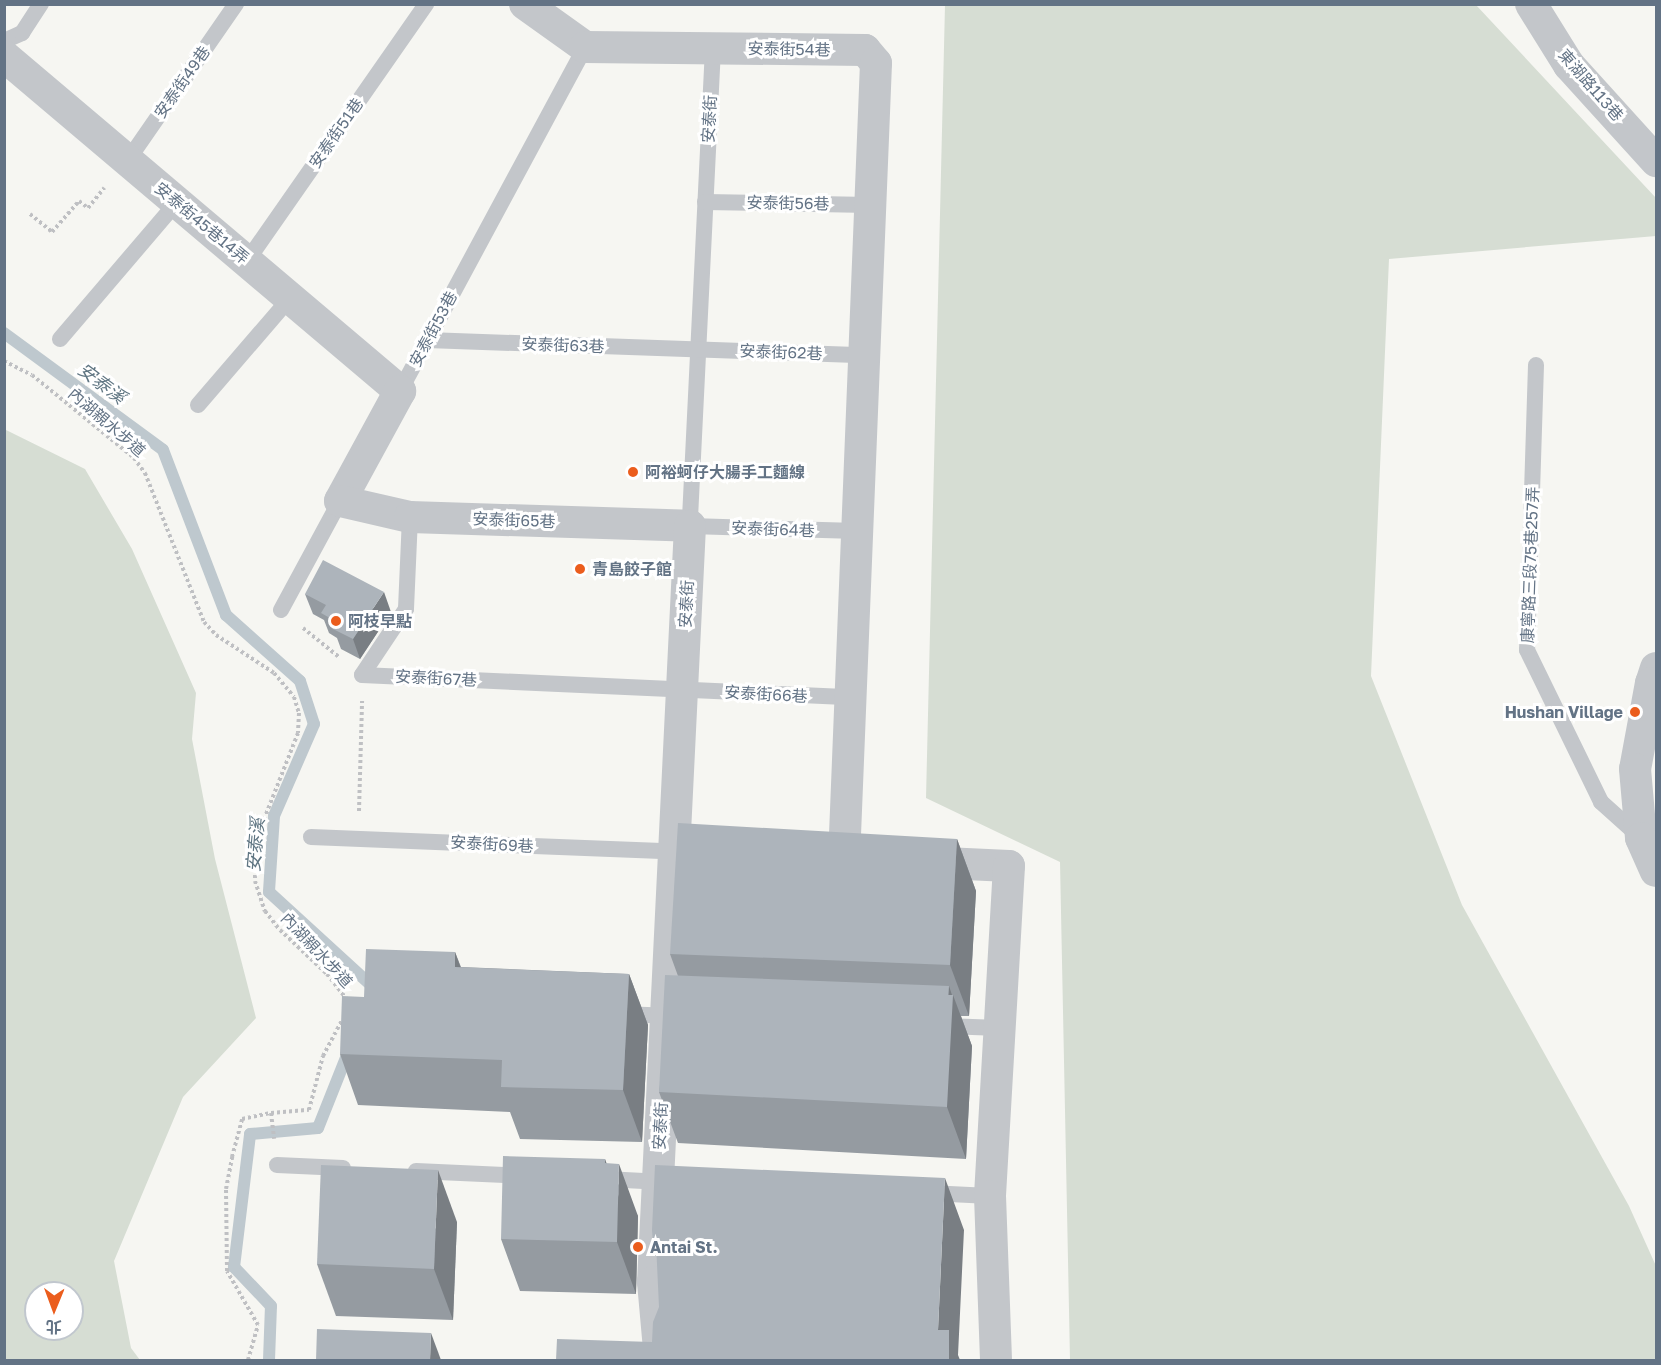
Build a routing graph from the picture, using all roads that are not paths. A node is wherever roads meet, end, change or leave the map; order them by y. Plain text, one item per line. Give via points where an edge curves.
1 (41, 4) edge
2 (236, 4) edge
3 (426, 4) edge
4 (525, 4) edge
5 (1532, 4) edge
6 (4, 41) edge
7 (585, 47) junction
8 (713, 48) junction
9 (4, 56) edge
10 (128, 160) junction
11 (1656, 161) edge
12 (177, 202) junction
13 (705, 202) junction
14 (870, 205) junction
15 (247, 261) junction
16 (290, 298) junction
17 (60, 339) dead end
18 (428, 340) junction
19 (698, 350) junction
20 (864, 355) junction
21 (1536, 365) dead end
22 (400, 390) junction
23 (198, 405) dead end
24 (340, 501) junction
25 (410, 517) junction
26 (690, 526) junction
27 (857, 531) junction
28 (281, 610) road end
29 (1656, 668) edge
30 (681, 690) junction
31 (851, 697) junction
32 (310, 837) dead end
33 (1641, 838) junction
34 (685, 853) junction
35 (1656, 872) edge
36 (609, 1013) edge
37 (677, 1016) junction
38 (928, 1026) edge
39 (1000, 1028) junction
40 (278, 1165) dead end
41 (361, 1169) edge
42 (396, 1170) edge
43 (538, 1176) edge
44 (586, 1179) edge
45 (669, 1182) junction
46 (907, 1192) edge
47 (990, 1196) junction
48 (660, 1360) edge
49 (996, 1360) edge

1 - 6 lane via 22,33
2 - 10 lane, 安泰街49巷
3 - 15 lane, 安泰街51巷
4 - 7 street
5 - 11 street, 東湖路113巷 via 1569,65
7 - 8 street
7 - 18 lane, 安泰街53巷
8 - 13 lane, 安泰街
8 - 14 street, 安泰街54巷 via 865,50 876,63
9 - 10 street, 安泰街45巷14弄
10 - 12 street, 安泰街45巷14弄
12 - 15 street, 安泰街45巷14弄
12 - 17 lane
13 - 14 lane, 安泰街56巷
13 - 19 lane, 安泰街
14 - 20 street
15 - 16 street, 安泰街45巷14弄
16 - 22 street, 安泰街45巷14弄
16 - 23 lane
18 - 19 lane, 安泰街63巷
18 - 22 lane, 安泰街53巷
19 - 20 lane, 安泰街62巷
19 - 26 lane, 安泰街
20 - 27 street
21 - 33 lane, 康寧路三段75巷257弄 via 1527,650 1601,802
22 - 24 street, 安泰街53巷
24 - 25 street, 安泰街65巷
24 - 28 lane, 安泰街53巷
25 - 26 street, 安泰街65巷
25 - 30 lane, 安泰街67巷 via 406,609 362,675
26 - 27 lane, 安泰街64巷
26 - 30 street, 安泰街
27 - 31 street
29 - 33 street via 1635,769
30 - 31 lane, 安泰街66巷
30 - 34 street, 安泰街
31 - 39 street via 833,858 1009,866
32 - 34 lane, 安泰街69巷
33 - 35 street
34 - 37 street, 安泰街
36 - 37 lane
37 - 45 street, 安泰街
38 - 39 lane
39 - 47 street
40 - 41 lane
42 - 43 lane
44 - 45 lane
45 - 48 street, 安泰街 via 652,1282
46 - 47 lane
47 - 49 street

